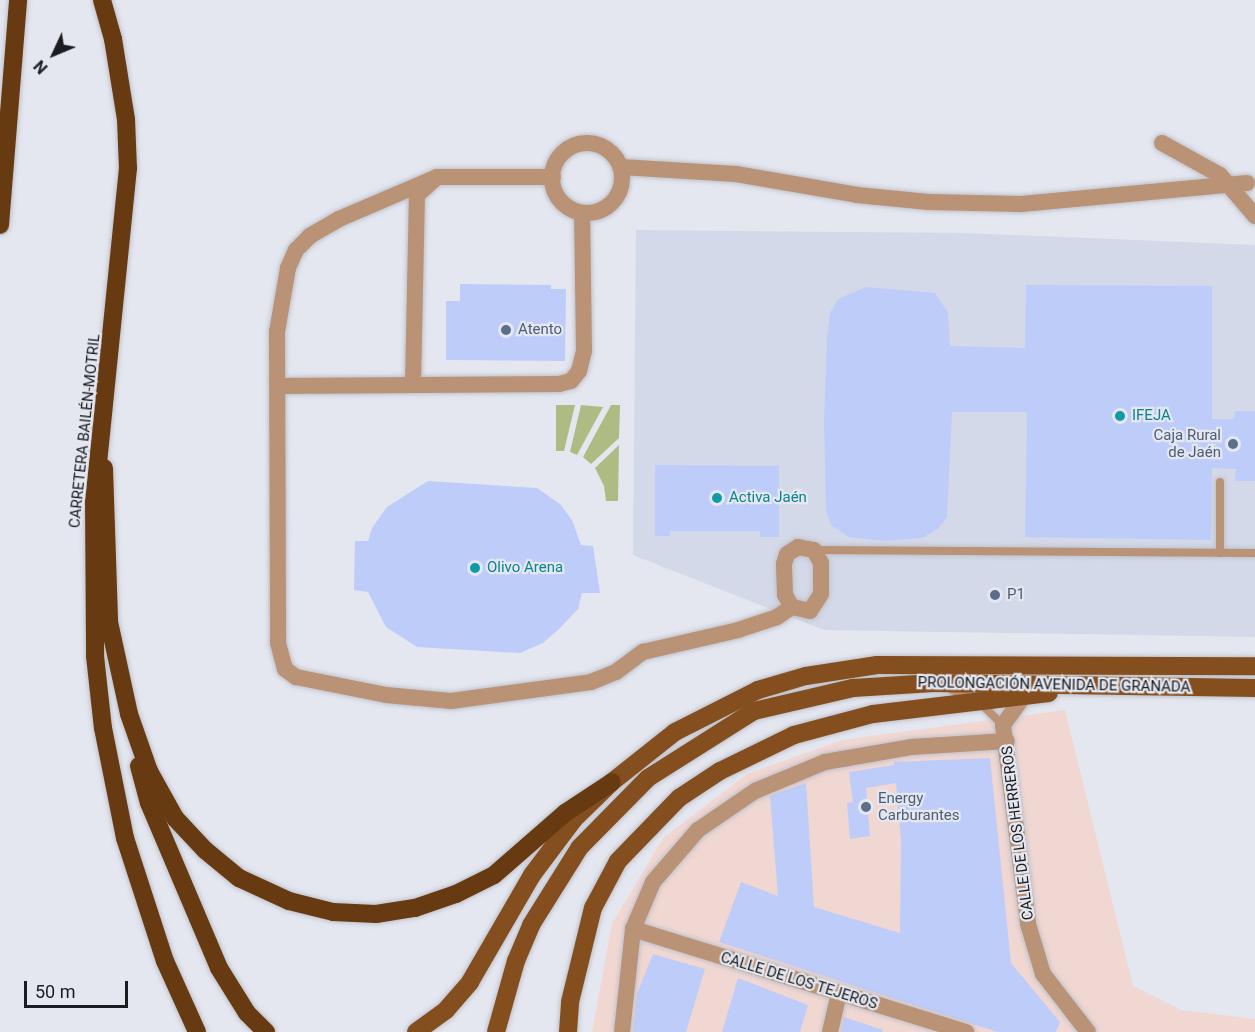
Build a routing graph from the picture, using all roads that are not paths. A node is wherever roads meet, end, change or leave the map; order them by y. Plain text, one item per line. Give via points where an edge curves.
1 (18, 0) edge
2 (102, 0) edge
3 (112, 0) edge
4 (113, 39) junction
5 (621, 167) junction
6 (437, 177) junction
7 (552, 177) junction
8 (1230, 185) junction
9 (1251, 187) edge
10 (1211, 188) junction
11 (1252, 212) edge
12 (582, 213) junction
13 (0, 225) edge
14 (413, 384) junction
15 (279, 386) junction
16 (100, 437) junction
17 (1220, 482) dead end
18 (814, 550) junction
19 (1220, 553) junction
20 (1255, 553) edge
21 (792, 607) junction
22 (1255, 666) edge
23 (1102, 685) junction
24 (853, 688) junction
25 (1255, 688) edge
26 (1024, 696) junction
27 (978, 701) junction
28 (129, 714) junction
29 (1005, 733) junction
30 (612, 782) junction
31 (633, 929) junction
32 (839, 994) junction
33 (197, 1032) edge
34 (266, 1032) edge
35 (416, 1032) edge
36 (496, 1032) edge
37 (568, 1032) edge
38 (622, 1032) edge
39 (830, 1032) edge
40 (966, 1032) edge
41 (1088, 1032) edge

1 - 13 highway
2 - 4 highway, CARRETERA BAILÉN-MOTRIL
3 - 4 highway
4 - 16 highway, CARRETERA BAILÉN-MOTRIL via 126,119 128,168
5 - 7 street via 605,148 585,143 562,154
5 - 10 street via 736,174 857,195 929,202 1021,204
5 - 12 street via 622,184 616,198 603,209
6 - 7 street
6 - 14 street via 417,195 414,218
6 - 15 street via 339,219 310,236 296,250 279,309
7 - 12 street via 562,203
8 - 9 street
8 - 9 street via 1203,164 1162,143 1229,168
8 - 10 street
8 - 11 street
10 - 11 street
12 - 14 street via 584,351 579,371 571,381
14 - 15 street
15 - 21 street via 278,650 285,669 296,677 386,695 451,701 591,682 616,672 643,652 738,630 777,617
16 - 28 highway via 108,497 105,558 109,622
16 - 33 highway, CARRETERA BAILÉN-MOTRIL via 92,571 95,656 105,740 135,874 165,961
17 - 19 lane
18 - 19 lane
18 - 21 street via 798,547 787,554 783,580
18 - 21 street via 822,570 819,601 810,611
19 - 20 lane
22 - 30 main road, PROLONGACIÓN AVENIDA DE GRANADA via 877,665 806,676 726,704 675,732
23 - 24 main road, PROLONGACIÓN AVENIDA DE GRANADA via 934,683
23 - 25 main road, PROLONGACIÓN AVENIDA DE GRANADA
23 - 26 main road
24 - 27 lane via 955,690
24 - 36 main road, PROLONGACIÓN AVENIDA DE GRANADA via 754,711 674,758 623,800 580,847 542,904 516,961
26 - 27 main road
26 - 29 street, CALLE DE LOS HERREROS
27 - 29 lane
27 - 37 main road via 873,714 794,735 720,771 679,798 618,861 593,908 570,1002
28 - 30 highway via 149,771 175,818 205,850 239,878 289,901 333,912 415,908 456,894 494,875 565,813
28 - 34 highway via 149,803 175,868 234,996
29 - 31 street via 825,762 755,791 698,830 653,882
29 - 41 street, CALLE DE LOS HERREROS via 1028,924 1043,974
30 - 35 main road, PROLONGACIÓN AVENIDA DE GRANADA via 574,819 532,875 471,982 446,1010
31 - 32 street, CALLE DE LOS TEJEROS
31 - 38 street
32 - 39 street
32 - 40 street, CALLE DE LOS TEJEROS

